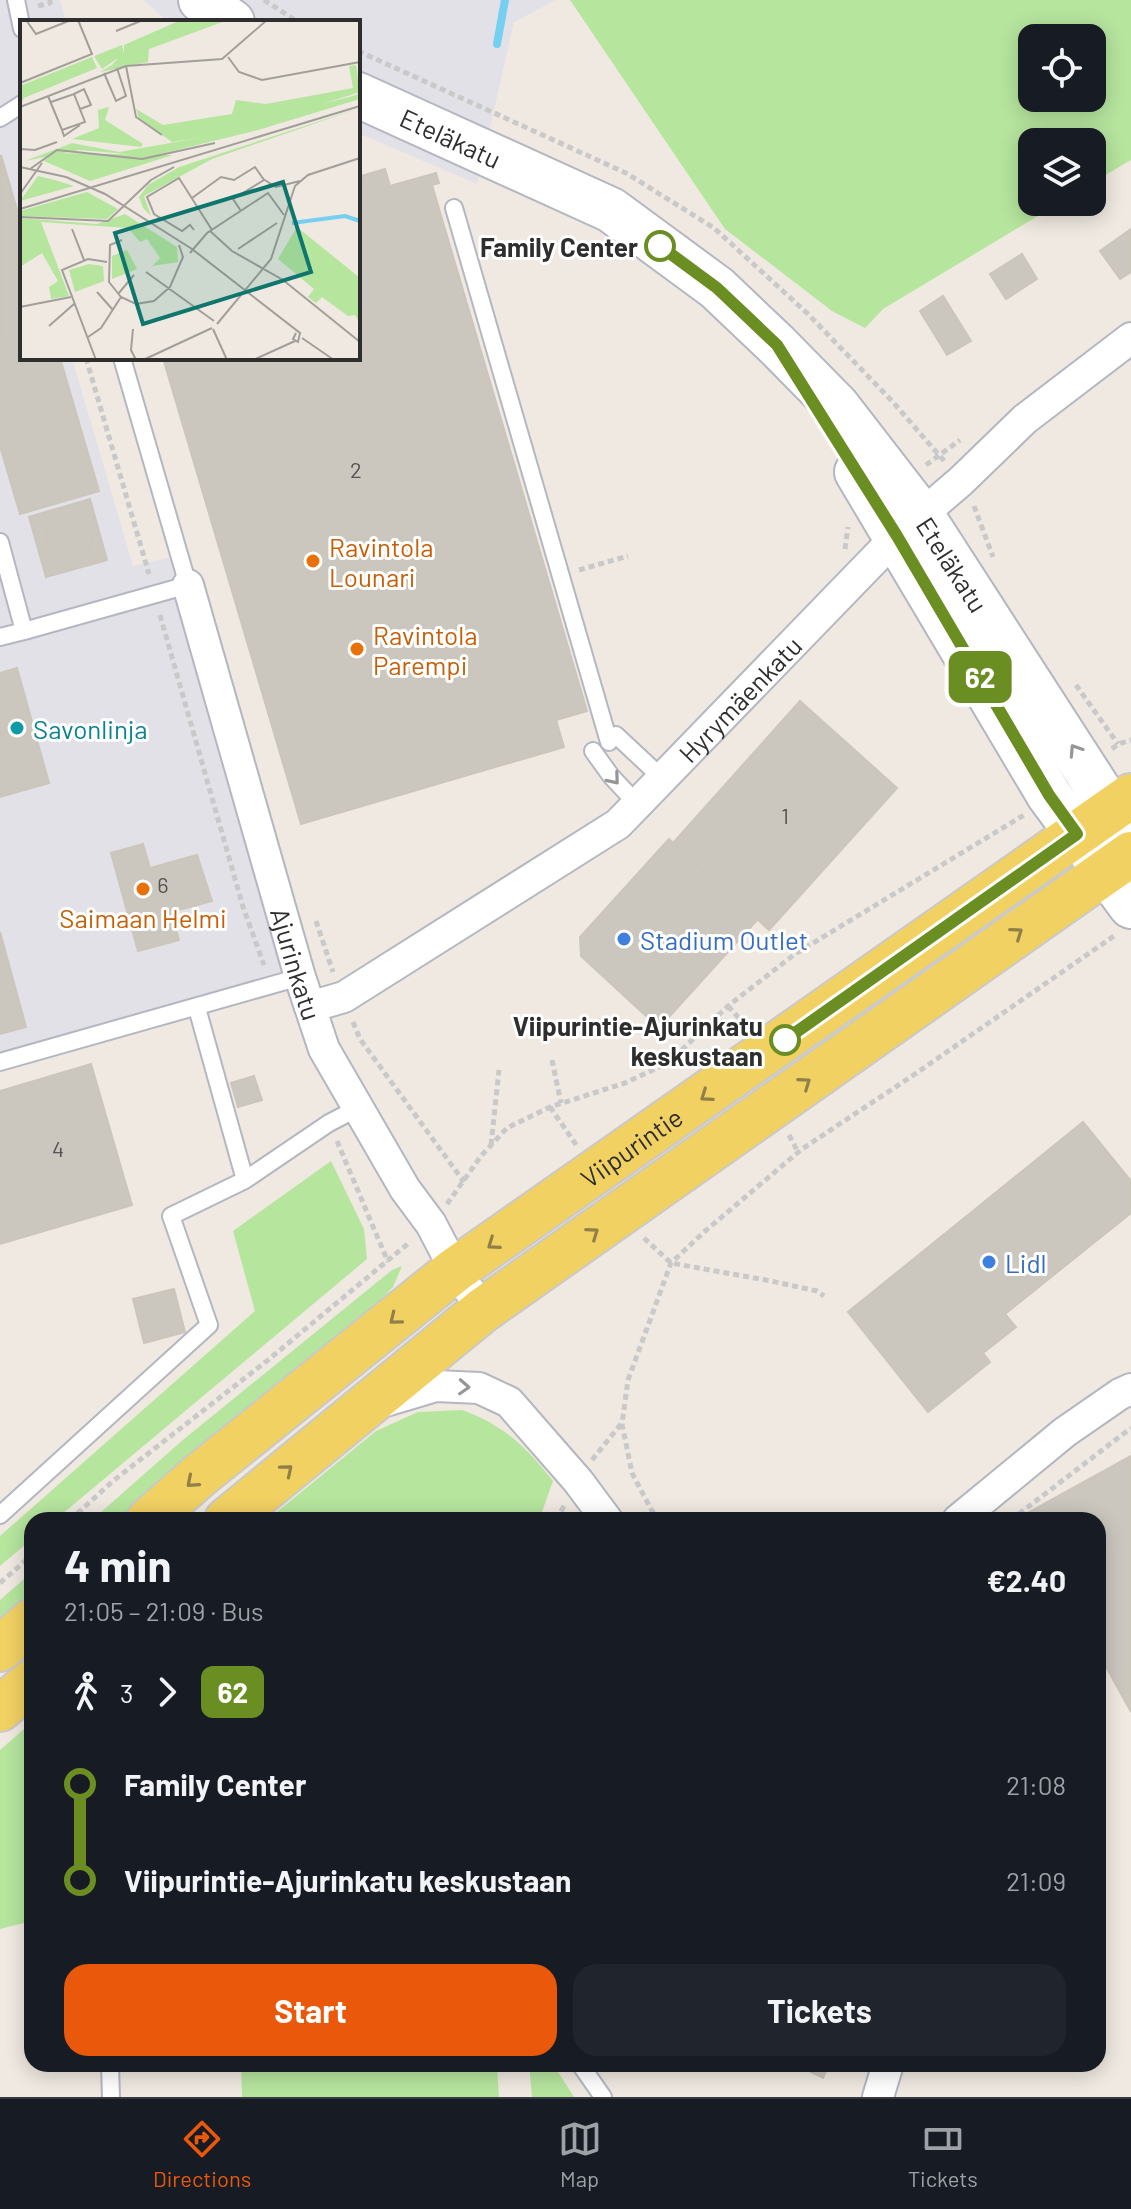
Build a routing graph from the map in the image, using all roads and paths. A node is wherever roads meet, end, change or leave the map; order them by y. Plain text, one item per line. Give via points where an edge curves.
1 (16, 0) edge
2 (201, 0) edge
3 (264, 0) edge
4 (20, 20) edge
5 (229, 20) edge
6 (295, 20) edge
7 (20, 105) edge
8 (373, 107) edge
9 (0, 118) edge
10 (454, 208) dead end
11 (1131, 338) edge
12 (123, 360) edge
13 (939, 455) dead end
14 (961, 481) junction
15 (899, 510) junction
16 (0, 542) edge
17 (844, 554) dead end
18 (628, 556) dead end
19 (993, 561) dead end
20 (561, 576) junction
21 (188, 585) junction
22 (24, 631) junction
23 (0, 637) edge
24 (1068, 674) dead end
25 (1131, 740) edge
26 (593, 751) dead end
27 (1103, 756) junction
28 (663, 779) junction
29 (1049, 795) junction
30 (638, 805) junction
31 (1077, 834) junction
32 (1122, 834) edge
33 (312, 909) dead end
34 (1125, 919) edge
35 (345, 966) dead end
36 (332, 969) junction
37 (300, 977) junction
38 (344, 997) junction
39 (728, 1006) junction
40 (310, 1007) junction
41 (197, 1008) junction
42 (746, 1026) dead end
43 (552, 1060) dead end
44 (0, 1062) edge
45 (499, 1070) dead end
46 (561, 1103) junction
47 (550, 1107) junction
48 (358, 1108) junction
49 (788, 1134) dead end
50 (491, 1146) junction
51 (577, 1146) dead end
52 (798, 1152) junction
53 (245, 1180) junction
54 (464, 1182) junction
55 (431, 1224) junction
56 (642, 1235) dead end
57 (671, 1263) junction
58 (455, 1270) junction
59 (824, 1296) dead end
60 (483, 1310) junction
61 (1131, 1389) edge
62 (362, 1408) junction
63 (1131, 1428) edge
64 (79, 1512) edge
65 (158, 1512) edge
66 (237, 1512) edge
67 (601, 1512) edge
68 (653, 1512) edge
69 (968, 1512) edge
70 (1021, 1512) edge
71 (0, 1515) edge
72 (24, 1562) edge
73 (0, 1583) edge
74 (24, 1628) edge
75 (0, 1649) edge
76 (24, 1689) edge
77 (0, 1709) edge
78 (110, 2072) edge
79 (586, 2072) edge
80 (886, 2072) edge
81 (111, 2097) edge
82 (603, 2097) edge
83 (878, 2097) edge

1 - 4 lane
2 - 5 main road
3 - 6 path
7 - 9 lane
8 - 15 main road, Eteläkatu via 611,210 717,288 837,406
10 - 20 lane
11 - 14 street, Hyrymäenkatu via 1025,419
12 - 21 lane
13 - 15 path
14 - 15 street, Hyrymäenkatu
14 - 19 path
15 - 17 path via 849,521
27 -> 15 main road, Eteläkatu
15 - 28 street, Hyrymäenkatu
15 - 29 main road, Eteläkatu
16 - 22 lane
18 - 20 path
20 - 28 lane via 613,739
21 - 22 lane
21 - 37 street, Ajurinkatu
22 - 23 lane
24 - 27 path
25 - 27 path
26 -> 30 lane
27 - 32 main road, Eteläkatu
28 - 30 street, Hyrymäenkatu
29 - 31 main road, Eteläkatu
29 - 39 path via 795,954
30 - 38 street, Hyrymäenkatu via 618,824
31 - 32 main road, Eteläkatu
31 -> 58 main road, Viipurintie
32 - 34 main road
60 -> 32 main road, Viipurintie
33 - 36 path
34 - 52 path
35 - 36 path
36 - 38 path
37 - 40 street, Ajurinkatu
37 - 41 lane
38 - 40 street, Hyrymäenkatu
38 - 54 path via 360,1039
39 - 42 path
39 - 46 path via 668,1063
40 - 48 street, Ajurinkatu via 324,1049
41 - 44 lane
41 - 53 lane
43 - 46 path
45 - 50 path
46 - 47 path
47 - 50 path via 507,1128
47 - 51 path
48 - 53 lane
48 - 55 street, Ajurinkatu
49 - 52 path
50 - 54 path
52 - 57 path
53 - 71 lane via 171,1216 209,1325
54 - 55 path
55 - 58 street, Ajurinkatu
55 - 64 path
56 - 57 path
57 - 59 path
57 - 68 path via 628,1380 622,1424 632,1473
58 - 60 street, Ajurinkatu
58 -> 65 main road, Viipurintie
60 - 62 main road, Viipurintie
61 - 69 street via 1065,1432
66 -> 62 main road, Viipurintie
62 -> 67 street via 436,1386 479,1388 509,1402
63 - 70 path
72 - 73 path
74 - 75 main road
76 - 77 main road
78 - 81 lane
79 - 82 lane
80 - 83 street

